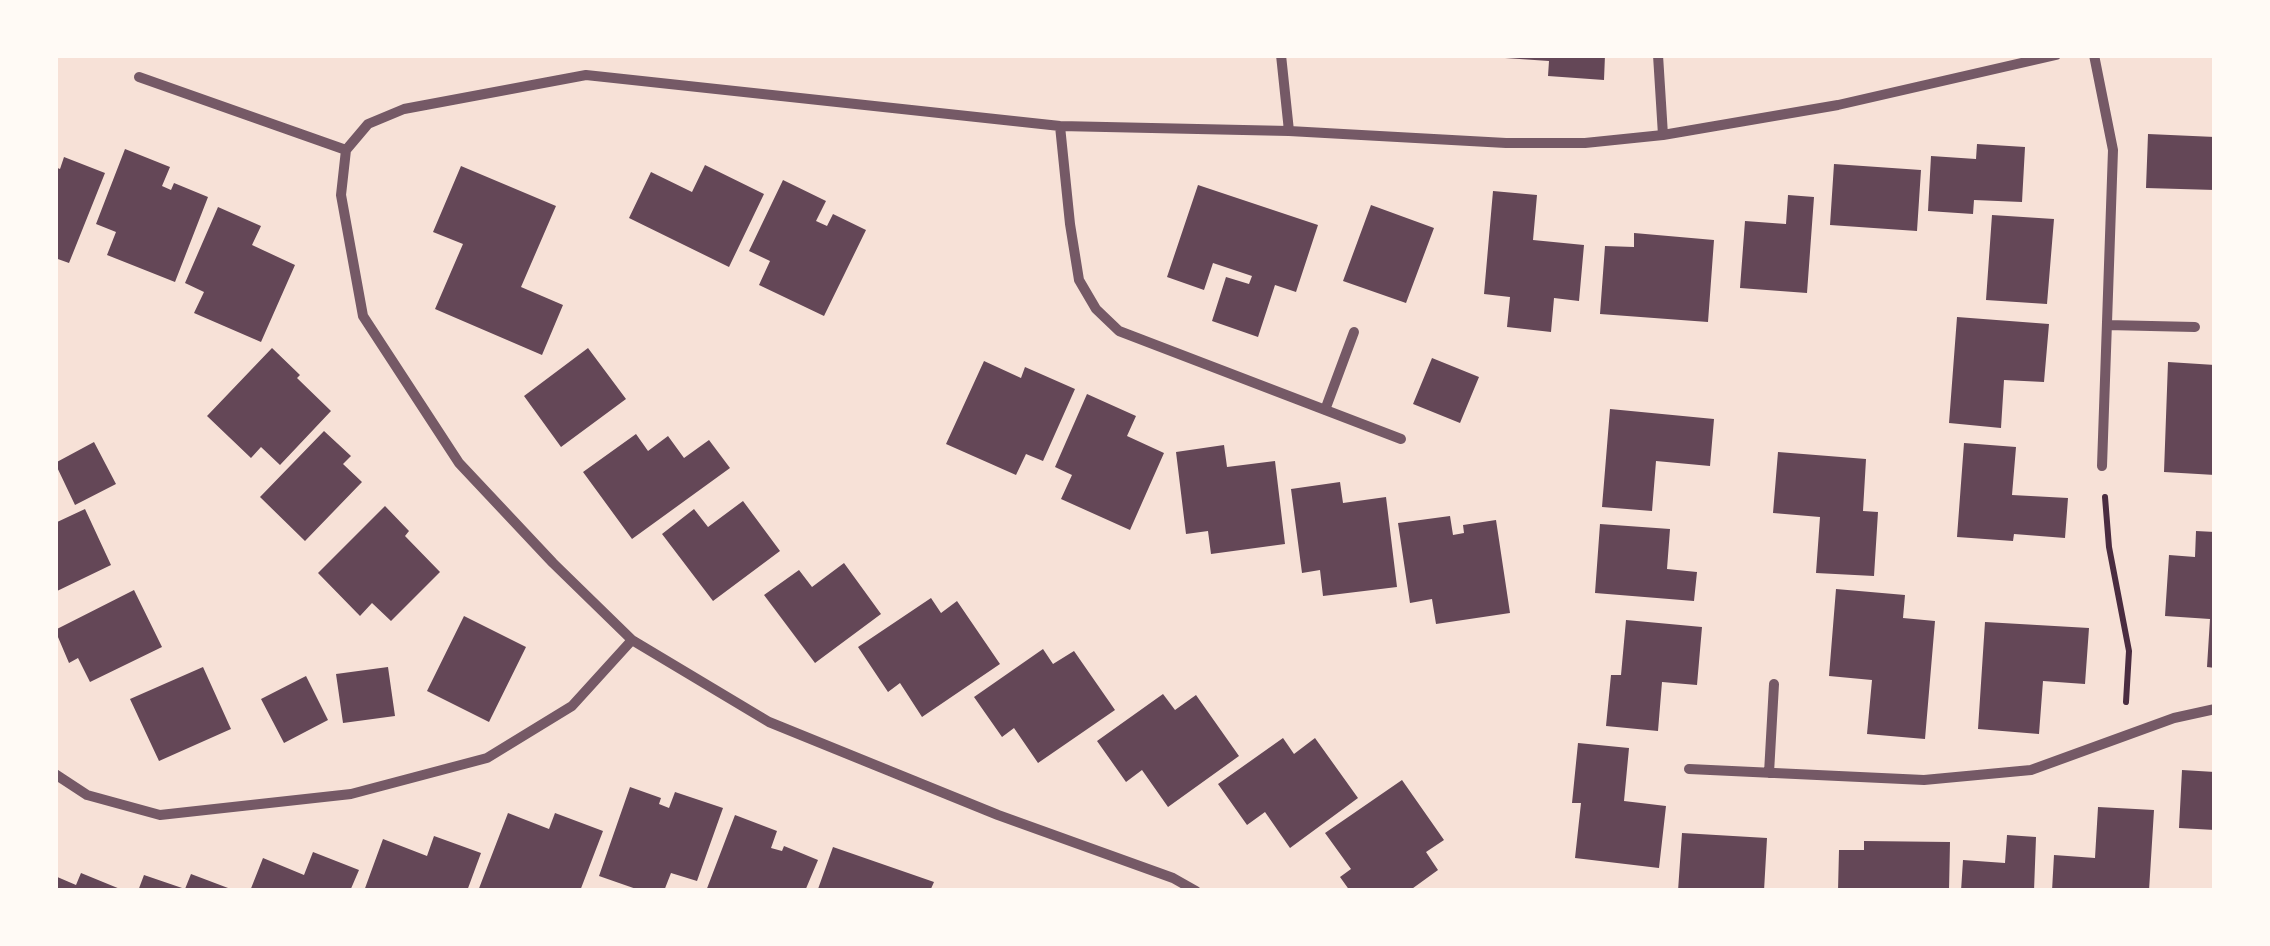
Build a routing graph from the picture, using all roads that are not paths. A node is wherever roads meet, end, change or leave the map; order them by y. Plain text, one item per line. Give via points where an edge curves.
1 (1281, 55) edge
2 (1658, 55) edge
3 (2056, 55) edge
4 (2094, 55) edge
5 (139, 77) dead end
6 (1060, 126) junction
7 (1290, 131) junction
8 (1664, 135) junction
9 (346, 150) junction
10 (2107, 325) junction
11 (2195, 328) dead end
12 (1354, 332) dead end
13 (1324, 410) junction
14 (1401, 439) dead end
15 (2102, 466) road end
16 (632, 640) junction
17 (1774, 684) dead end
18 (2215, 709) edge
19 (1690, 769) dead end
20 (1768, 773) junction
21 (55, 774) edge
22 (1196, 891) edge

1 - 7 street
2 - 8 street
3 - 8 street via 1838,106
4 - 10 street via 2113,150
5 - 9 street
6 - 7 street
6 - 9 street via 586,75 404,109 368,124
6 - 13 street via 1079,280 1096,309 1119,331
7 - 8 street via 1506,143
9 - 16 street via 341,195 363,316 459,463
10 - 11 street
10 - 15 street
12 - 13 street
13 - 14 street
16 - 21 street via 572,706 487,758 351,794 160,815 87,795
16 - 22 street via 769,722
17 - 20 street
18 - 20 street via 2031,770 1924,780
19 - 20 street

